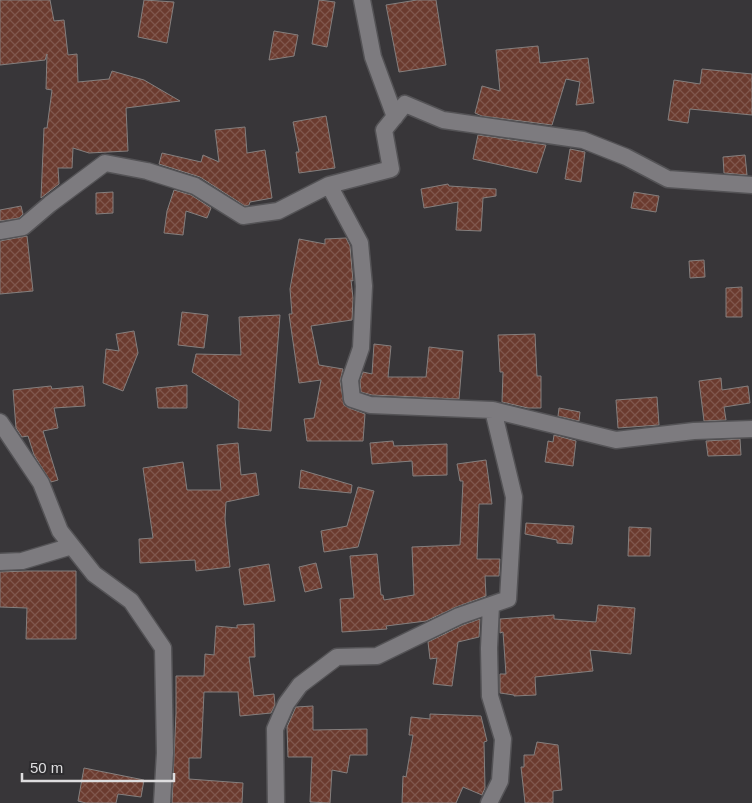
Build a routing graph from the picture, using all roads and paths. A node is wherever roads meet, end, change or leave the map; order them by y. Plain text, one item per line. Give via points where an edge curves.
1 (362, 0) edge
2 (395, 117) junction
3 (328, 185) junction
4 (752, 185) edge
5 (0, 231) edge
6 (493, 410) junction
7 (0, 422) edge
8 (752, 429) edge
9 (72, 546) junction
10 (0, 562) edge
11 (491, 605) junction
12 (162, 803) edge
13 (276, 803) edge
14 (489, 803) edge

1 - 2 street via 373,57
2 - 3 street via 384,130 391,168
2 - 4 street via 405,104 443,120 583,140 668,179
3 - 5 street via 278,211 243,216 195,186 147,171 105,163 23,227
3 - 6 street via 360,243 364,286 361,348 350,380 352,399 370,405
6 - 8 street via 616,440 694,431
6 - 11 street via 514,497 508,599
7 - 9 street via 40,483 60,531
9 - 10 street via 22,561
9 - 12 street via 94,574 131,600 163,648 165,754
11 - 13 street via 459,616 377,656 337,657 300,685 286,704 275,729
11 - 14 street via 490,696 502,739 500,781

